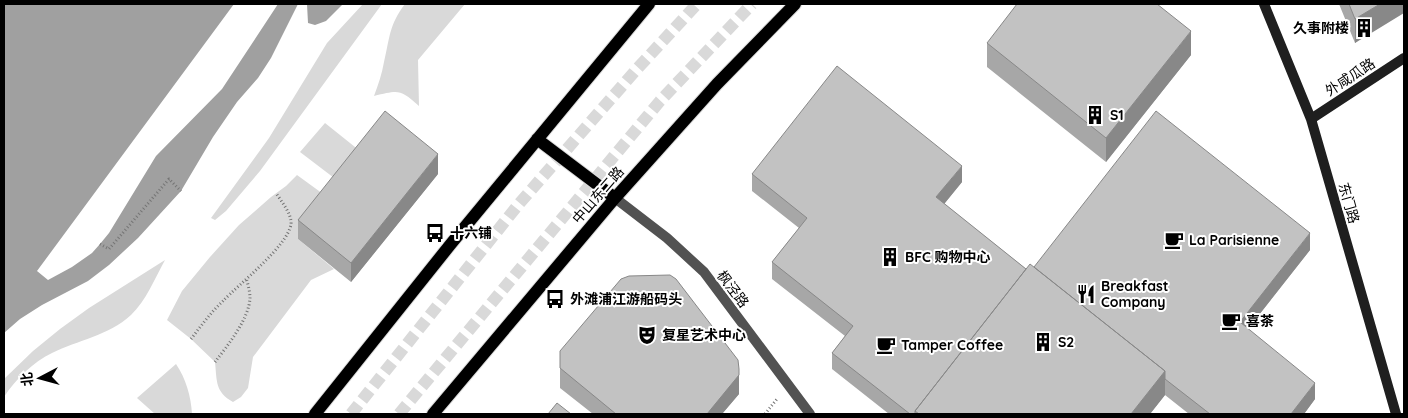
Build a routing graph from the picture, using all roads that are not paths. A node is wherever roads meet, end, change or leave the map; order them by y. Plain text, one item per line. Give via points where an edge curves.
1 (649, 4) edge
2 (796, 4) edge
3 (1264, 4) edge
4 (1404, 58) edge
5 (1311, 119) junction
6 (537, 139) junction
7 (615, 198) junction
8 (315, 414) edge
9 (433, 414) edge
10 (810, 414) edge
11 (1396, 414) edge

1 - 6 main road
2 - 7 main road, 中山东二路 via 717,84
3 - 5 street, 东门路
4 - 5 street, 外咸瓜路
5 - 11 street, 东门路
6 - 7 main road
6 - 8 main road
7 - 9 main road, 中山东二路
7 - 10 street, 枫泾路 via 704,272

